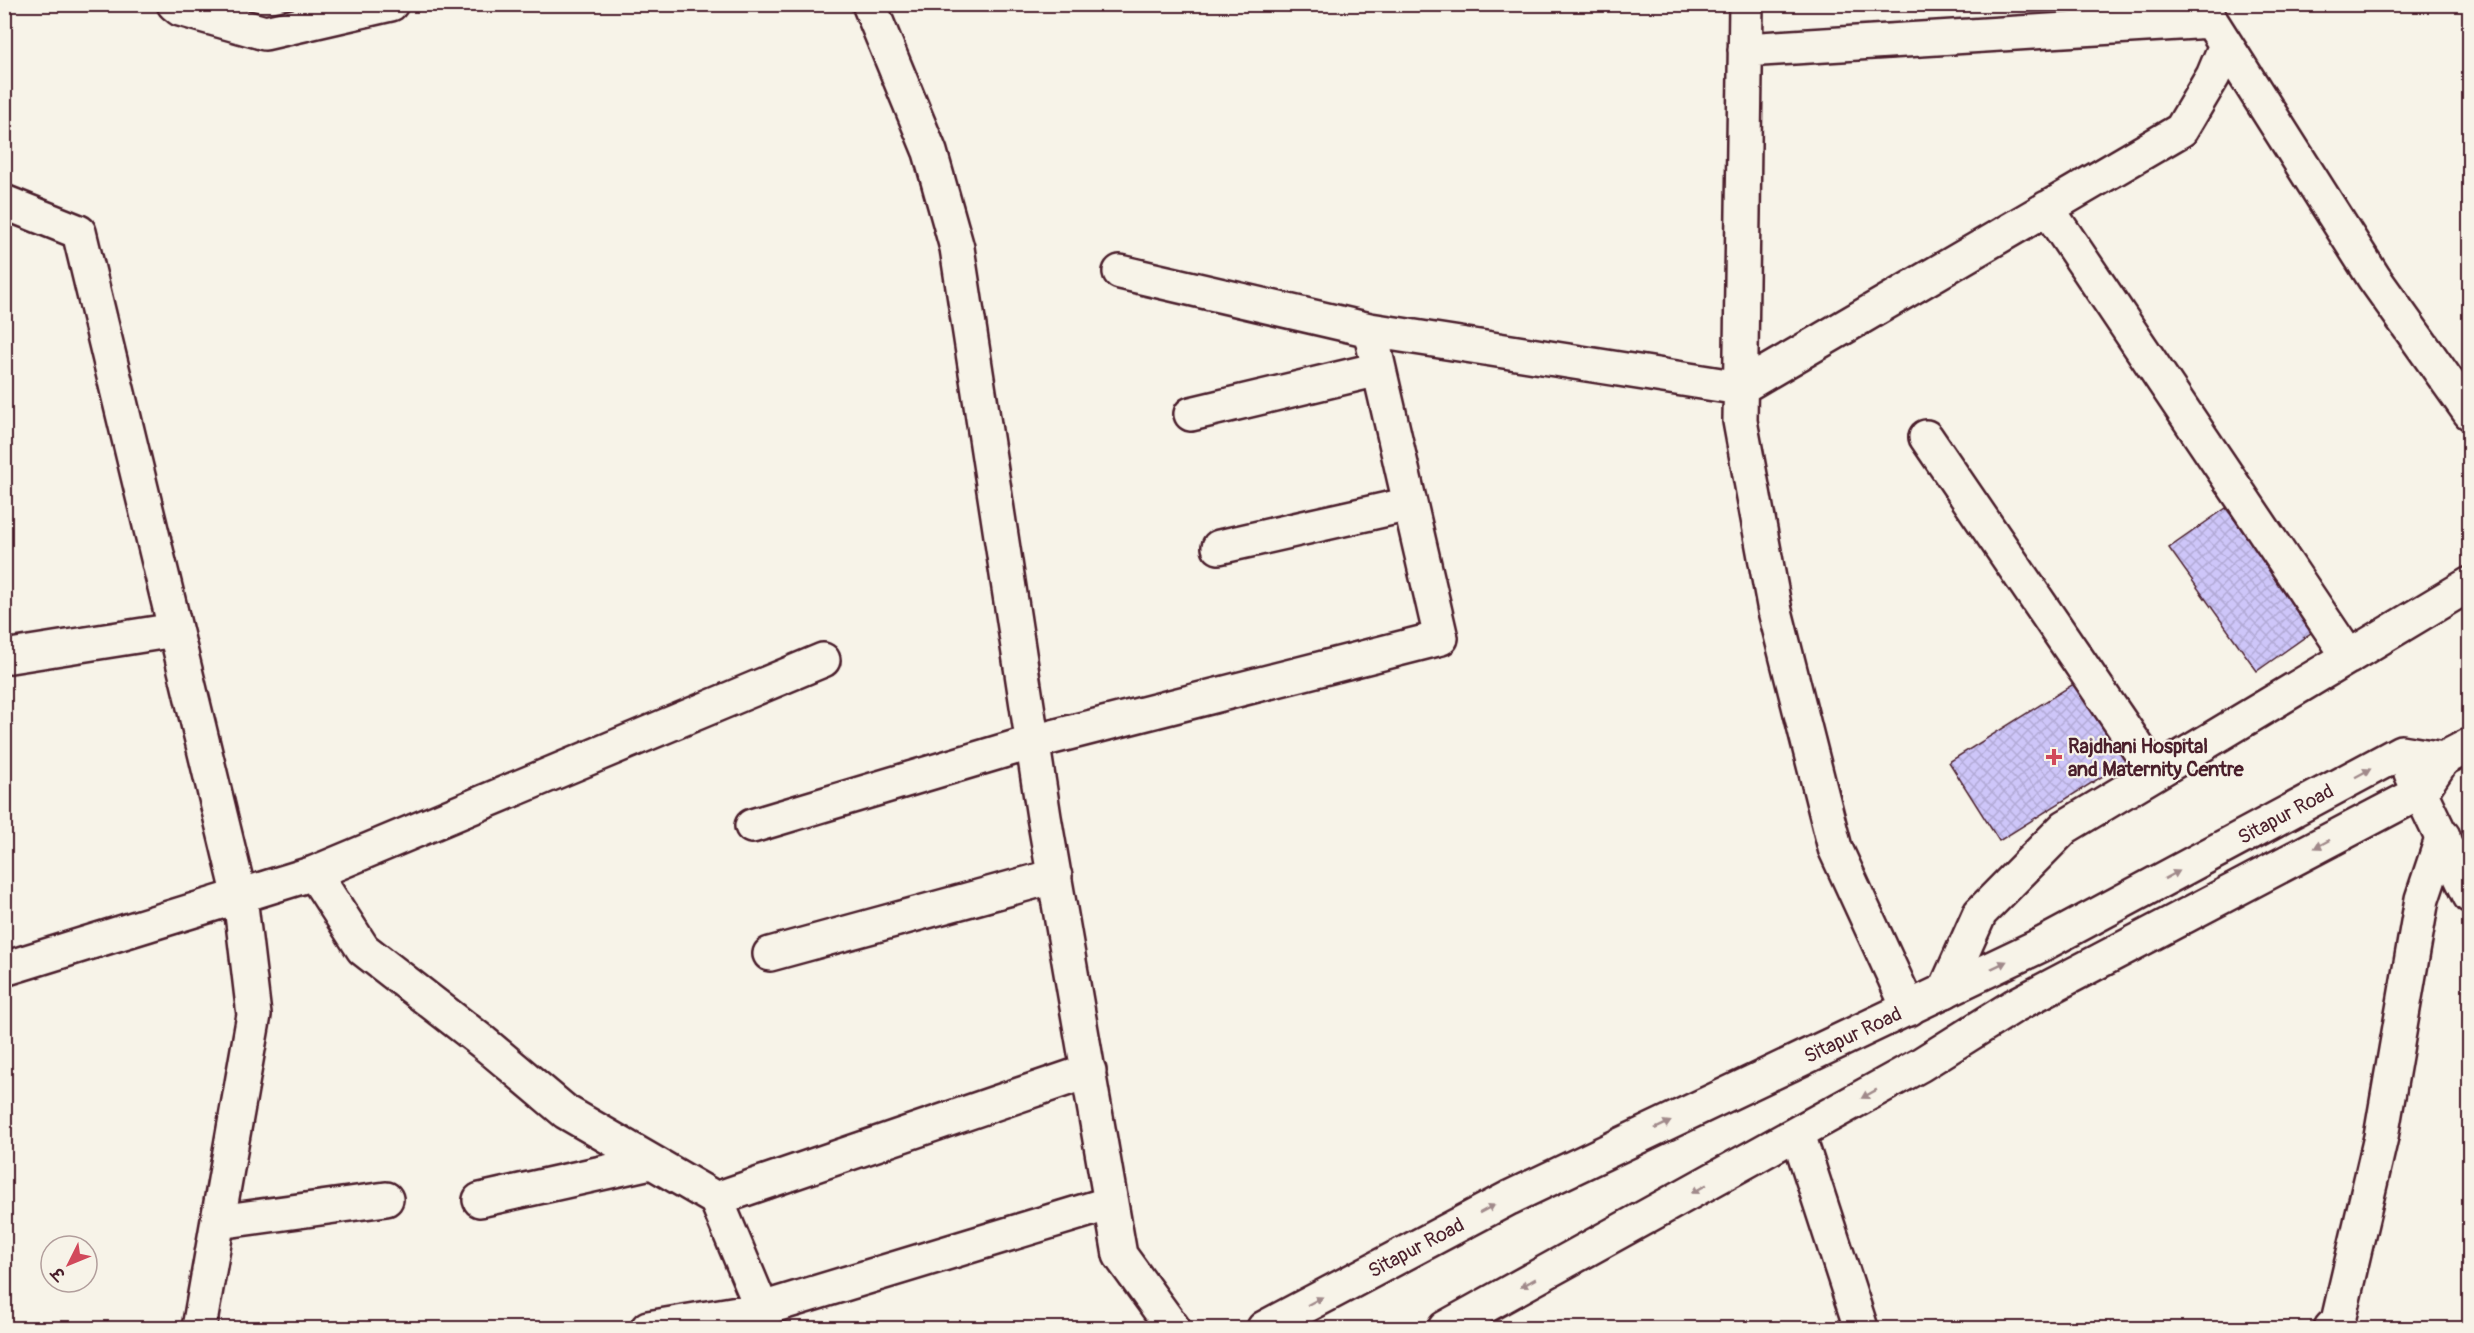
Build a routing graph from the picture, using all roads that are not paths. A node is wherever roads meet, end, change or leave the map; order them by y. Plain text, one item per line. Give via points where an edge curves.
1 (174, 4) edge
2 (391, 4) edge
3 (869, 4) edge
4 (1746, 4) edge
5 (2226, 45) junction
6 (1745, 50) junction
7 (4, 202) edge
8 (2047, 208) junction
9 (1120, 272) dead end
10 (1370, 330) junction
11 (1379, 369) junction
12 (1740, 388) junction
13 (2469, 413) edge
14 (1191, 414) dead end
15 (1926, 437) dead end
16 (1410, 504) junction
17 (1219, 547) dead end
18 (2469, 584) edge
19 (175, 630) junction
20 (4, 657) edge
21 (2349, 657) junction
22 (823, 660) dead end
23 (1033, 742) junction
24 (2401, 752) junction
25 (2456, 752) edge
26 (2155, 773) junction
27 (2421, 792) junction
28 (752, 826) dead end
29 (2443, 836) junction
30 (314, 873) junction
31 (1055, 876) junction
32 (2469, 896) edge
33 (240, 897) junction
34 (770, 954) dead end
35 (4, 969) edge
36 (1945, 991) junction
37 (1909, 1009) junction
38 (1089, 1071) junction
39 (1798, 1134) junction
40 (651, 1162) junction
41 (386, 1199) dead end
42 (716, 1199) junction
43 (480, 1200) dead end
44 (1111, 1203) junction
45 (218, 1222) junction
46 (764, 1319) edge
47 (199, 1329) edge
48 (648, 1329) edge
49 (1173, 1329) edge
50 (1263, 1329) edge
51 (1445, 1329) edge
52 (1862, 1329) edge
53 (2331, 1329) edge

1 - 2 street via 265,33
3 - 23 street via 930,152 957,248
4 - 6 street
5 - 6 street via 2211,21
5 - 8 street via 2213,76 2181,130
5 - 13 street via 2374,278
6 - 12 street
7 - 19 street via 79,232
8 - 12 street
8 - 21 street
9 - 10 street
10 - 11 street
10 - 12 street
11 - 14 street
11 - 16 street
12 - 37 street via 1740,421 1775,612 1836,848
15 - 26 street
16 - 17 street
16 - 23 street via 1441,638
18 - 21 street
19 - 20 street
19 - 33 street
21 - 26 street
22 - 30 street
23 - 28 street
23 - 31 street
24 - 25 street
24 - 27 street
36 -> 24 street, Sitapur Road via 2041,945
25 - 27 street
26 - 36 street via 2066,827 1980,913
27 - 29 street
27 -> 39 street via 2014,1006
29 - 32 street
29 - 53 street via 2422,899 2381,1137 2338,1321
30 - 33 street
30 - 40 street via 363,949 566,1112
31 - 34 street
31 - 38 street
33 - 35 street
33 - 45 street via 254,1015
36 - 37 street, Sitapur Road
50 -> 37 street, Sitapur Road via 1509,1198
38 - 42 street
38 - 44 street
39 -> 51 street
39 - 52 street
40 - 42 street
40 - 43 street
41 - 45 street
42 - 46 street
44 - 46 street
44 - 49 street via 1120,1255
45 - 47 street
46 - 48 street

